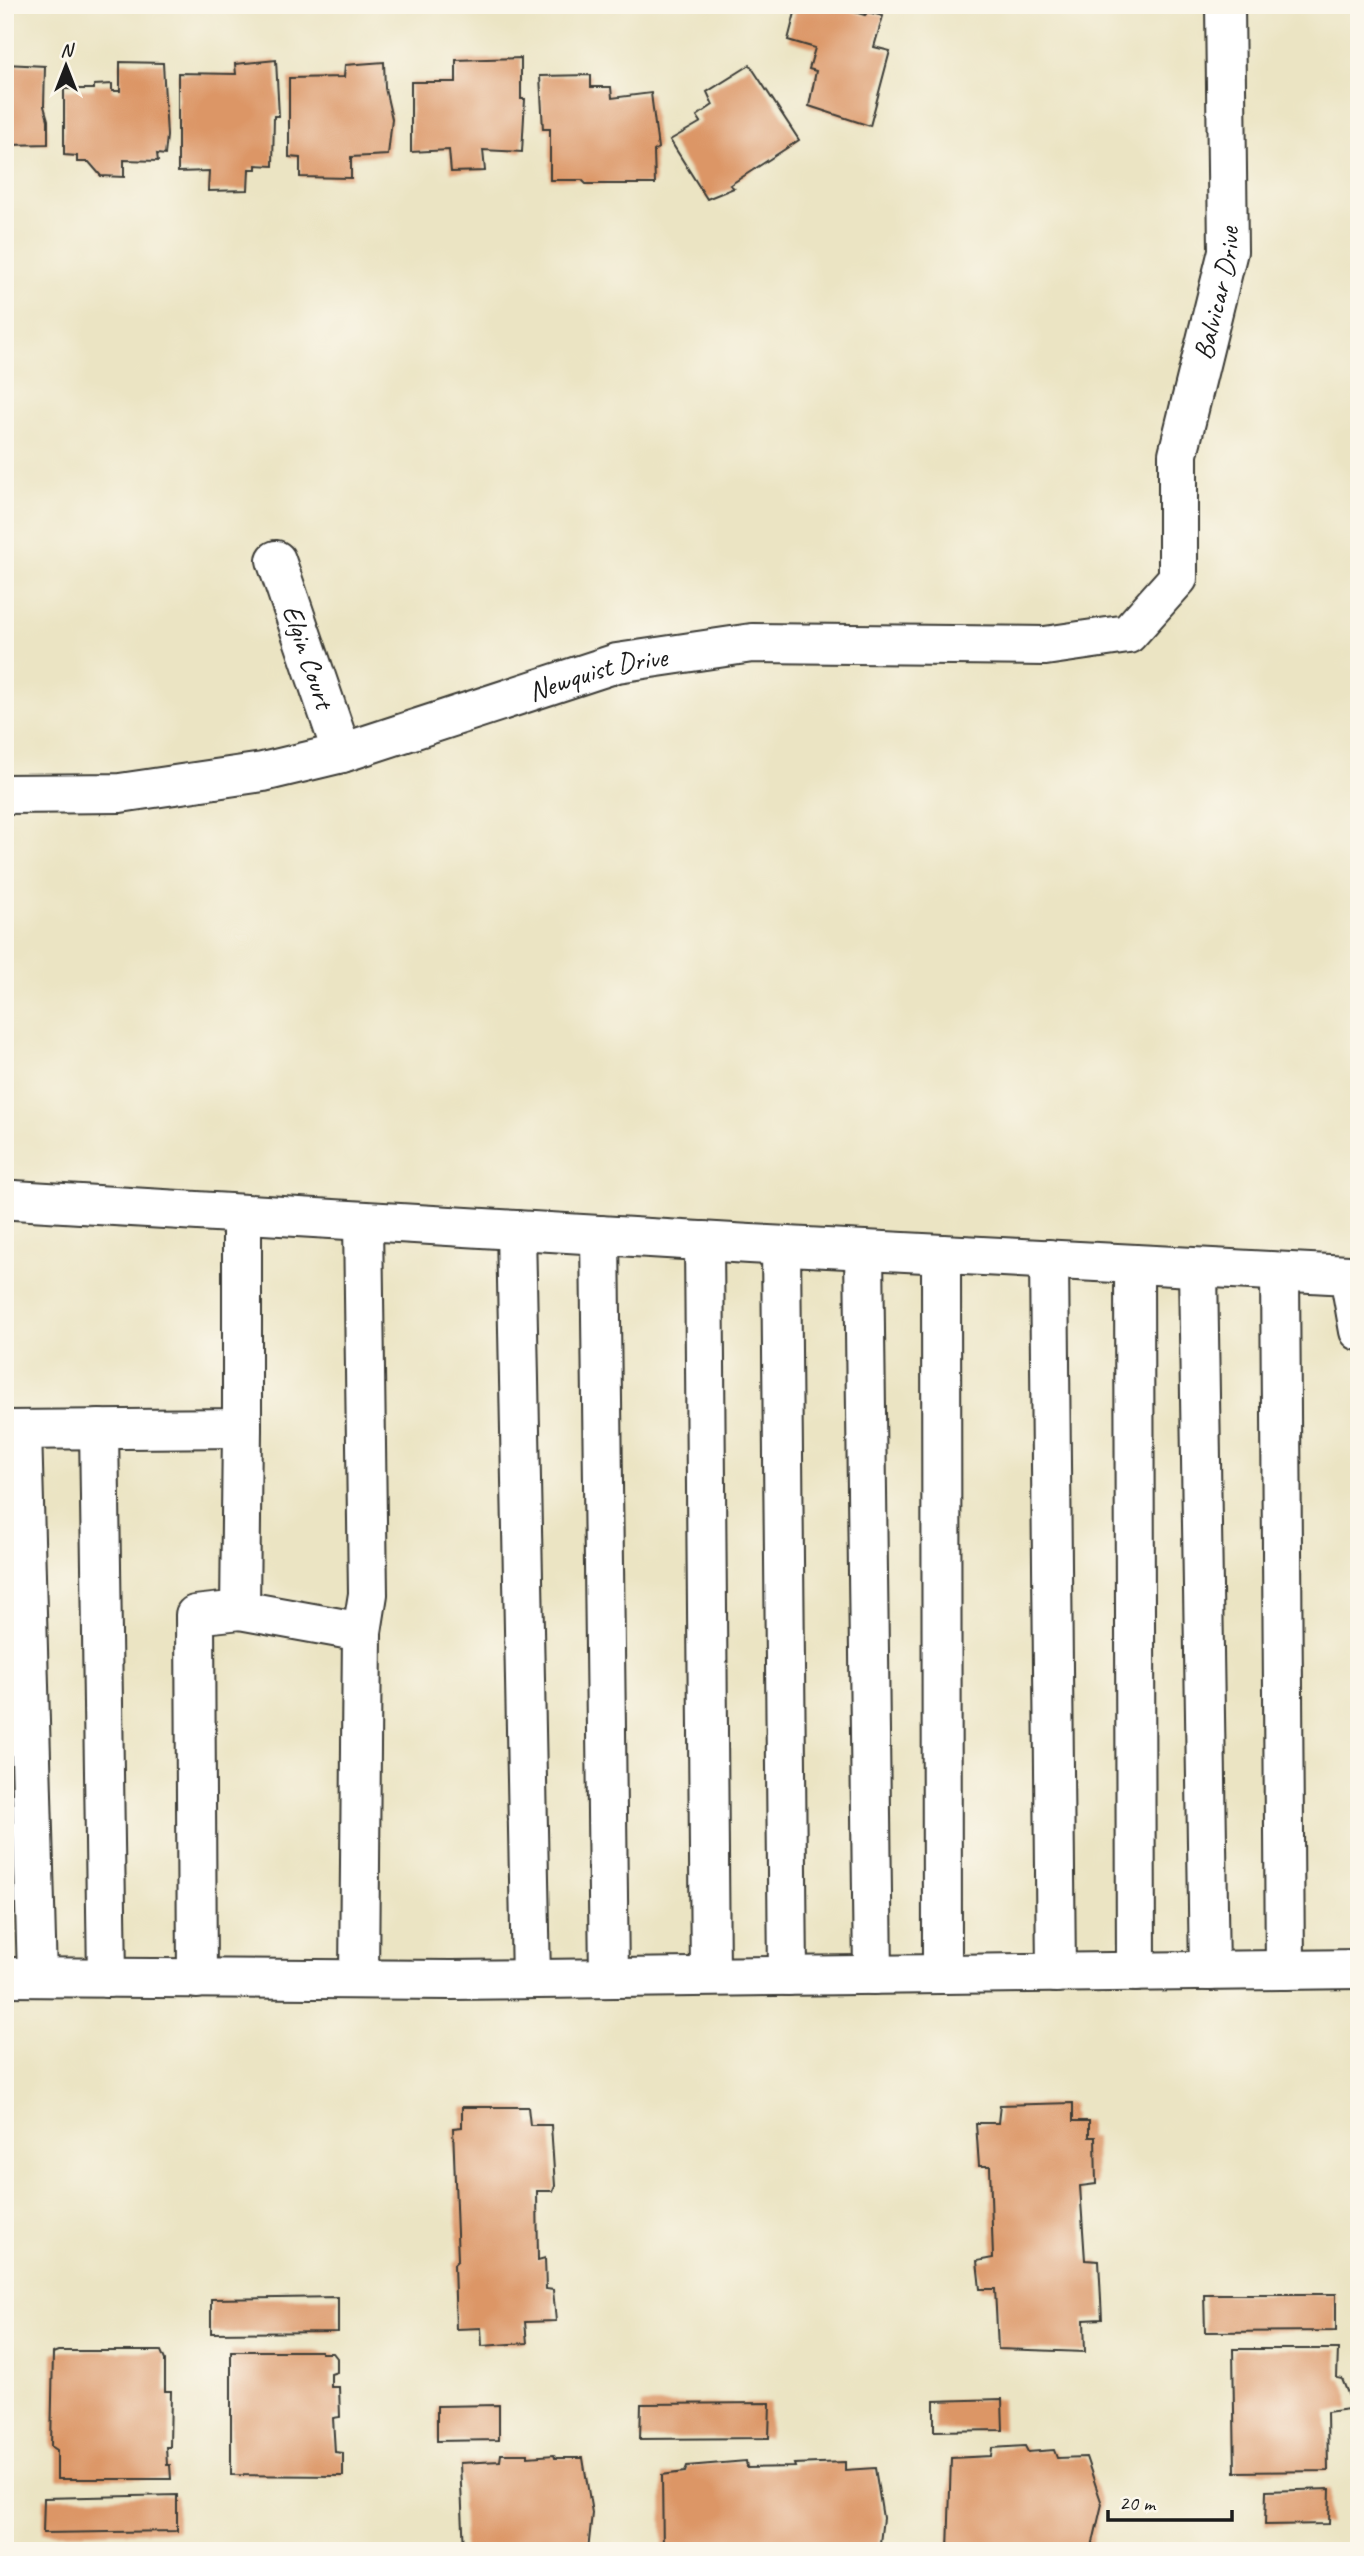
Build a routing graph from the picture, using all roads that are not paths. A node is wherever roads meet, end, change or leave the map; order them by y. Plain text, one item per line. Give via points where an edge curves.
1 (1224, 5) edge
2 (276, 560) dead end
3 (1178, 578) joint
4 (342, 753) junction
5 (5, 794) edge
6 (8, 1200) edge
7 (242, 1214) junction
8 (363, 1221) junction
9 (516, 1230) junction
10 (600, 1235) junction
11 (704, 1241) junction
12 (781, 1246) junction
13 (864, 1250) junction
14 (941, 1254) junction
15 (1048, 1259) junction
16 (1134, 1264) junction
17 (1198, 1268) junction
18 (1280, 1272) junction
19 (1359, 1331) edge
20 (99, 1429) junction
21 (242, 1429) junction
22 (14, 1430) edge
23 (240, 1610) junction
24 (362, 1632) junction
25 (1359, 1969) edge
26 (1284, 1970) junction
27 (1209, 1971) junction
28 (1136, 1972) junction
29 (1056, 1973) junction
30 (942, 1974) junction
31 (873, 1975) junction
32 (710, 1976) junction
33 (788, 1976) junction
34 (21, 1977) edge
35 (107, 1978) junction
36 (609, 1978) junction
37 (198, 1979) junction
38 (359, 1979) junction
39 (531, 1979) junction

1 - 3 street, Balvicar Drive via 1228,251 1178,454
2 - 4 street, Elgin Court
3 - 4 street, Newquist Drive via 1128,634 1045,646 752,643 617,663
4 - 5 street, Newquist Drive via 263,772 120,793
6 - 7 street
7 - 8 street
7 - 21 street
8 - 9 street
8 - 24 street via 368,1594
9 - 10 street
9 - 39 street
10 - 11 street
10 - 36 street
11 - 12 street
11 - 32 street
12 - 13 street
12 - 33 street
13 - 14 street
13 - 31 street
14 - 15 street
14 - 30 street
15 - 16 street
15 - 29 street
16 - 17 street
16 - 28 street
17 - 18 street
17 - 27 street
18 - 19 street via 1349,1275
18 - 26 street
20 - 21 street
20 - 22 street
20 - 35 street
21 - 23 street
22 - 34 street
23 - 24 street
23 - 37 street via 195,1615
24 - 38 street
25 - 26 street
26 - 27 street
27 - 28 street
28 - 29 street
29 - 30 street
30 - 31 street
31 - 33 street
32 - 33 street
32 - 36 street
34 - 35 street
35 - 37 street
36 - 39 street
37 - 38 street
38 - 39 street

